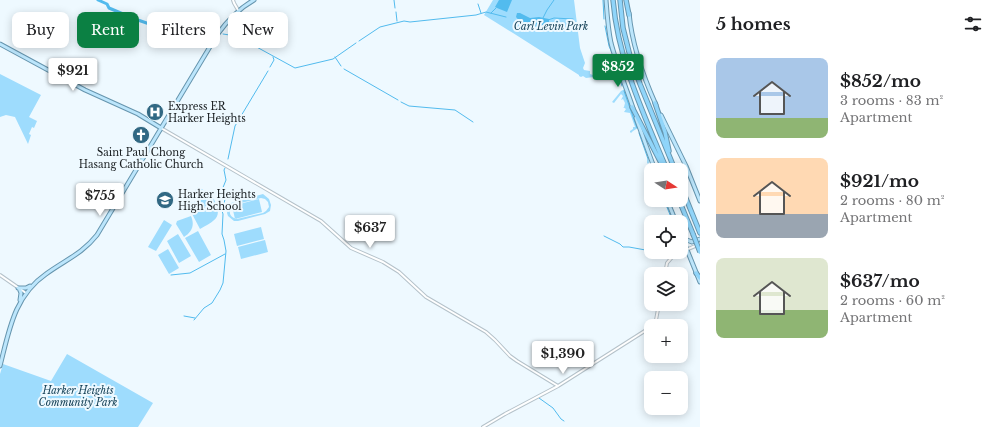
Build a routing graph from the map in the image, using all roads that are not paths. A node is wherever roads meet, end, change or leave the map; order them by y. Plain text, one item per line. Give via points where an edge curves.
1 (233, 0) edge
2 (254, 0) edge
3 (606, 0) edge
4 (613, 0) edge
5 (620, 0) edge
6 (627, 0) edge
7 (238, 10) junction
8 (629, 15) joint
9 (0, 44) edge
10 (655, 104) junction
11 (632, 107) junction
12 (161, 128) junction
13 (671, 161) joint
14 (653, 163) edge
15 (661, 163) edge
16 (664, 163) edge
17 (700, 201) edge
18 (688, 203) edge
19 (682, 207) edge
20 (700, 232) edge
21 (700, 239) edge
22 (688, 240) edge
23 (700, 244) edge
24 (688, 249) edge
25 (700, 252) edge
26 (688, 255) edge
27 (696, 273) junction
28 (0, 275) edge
29 (700, 278) edge
30 (700, 282) edge
31 (32, 285) junction
32 (19, 288) junction
33 (26, 293) junction
34 (20, 303) junction
35 (644, 331) edge
36 (0, 366) edge
37 (558, 386) junction
38 (483, 427) edge

1 - 7 street
2 - 7 main road
3 - 11 main road via 611,42
4 - 16 highway via 624,61
5 - 13 highway via 630,56
6 - 8 highway
7 - 12 main road via 217,35
8 - 10 main road via 638,58
9 - 12 main road
10 - 13 highway
10 - 17 main road via 686,166
11 - 14 main road
11 - 15 highway
12 - 31 main road via 93,240
12 - 37 street via 321,221 351,248 395,270 426,298 486,332 514,358
18 - 20 highway
19 - 25 highway, bridge
21 - 22 main road via 692,242
23 - 24 street
26 - 27 main road
27 - 29 highway
27 - 30 main road
28 - 32 street
31 - 32 main road
31 - 33 main road
32 - 33 street
32 - 34 main road
33 - 34 main road
34 - 36 main road via 12,320
35 - 37 street
37 - 38 street

